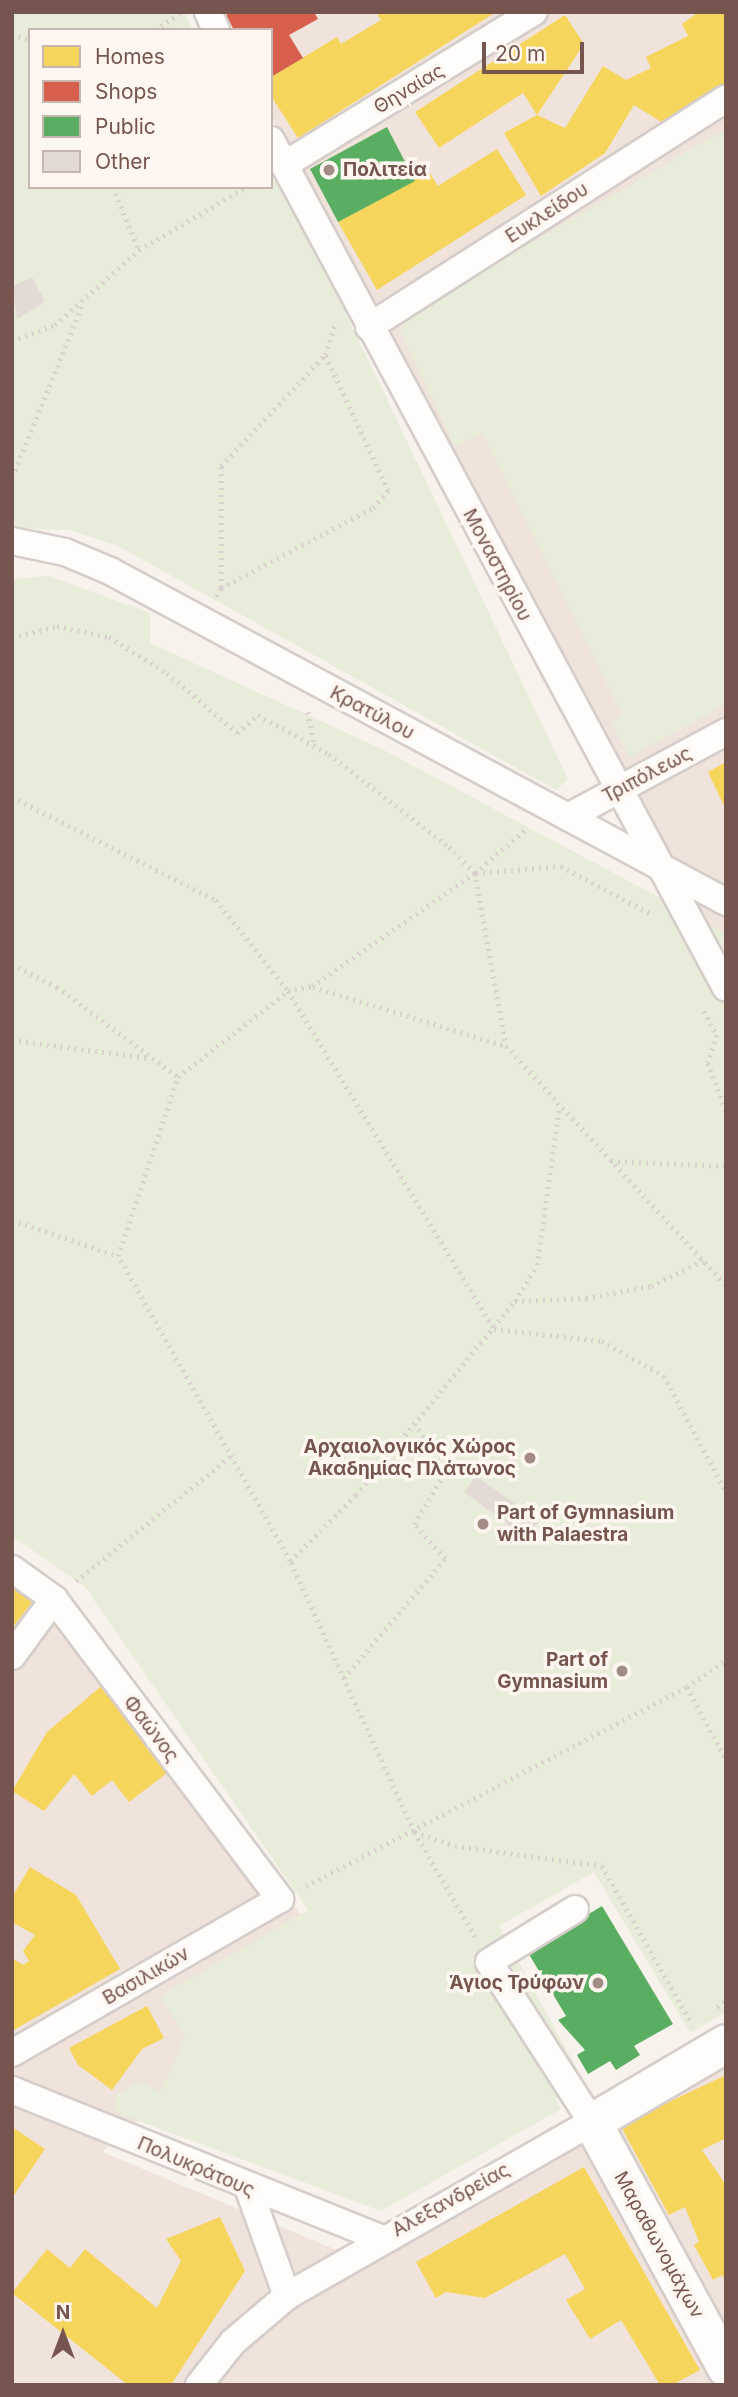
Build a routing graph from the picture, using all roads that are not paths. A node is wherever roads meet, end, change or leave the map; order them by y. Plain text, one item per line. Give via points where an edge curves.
1 (208, 12) edge
2 (534, 12) edge
3 (215, 28) edge
4 (726, 99) edge
5 (273, 144) edge
6 (284, 165) junction
7 (364, 317) junction
8 (12, 541) edge
9 (726, 732) edge
10 (618, 790) junction
11 (559, 813) junction
12 (666, 870) junction
13 (726, 902) edge
14 (726, 988) edge
15 (12, 1569) edge
16 (54, 1599) junction
17 (12, 1656) edge
18 (280, 1899) joint
19 (575, 1909) dead end
20 (726, 2043) edge
21 (12, 2053) edge
22 (12, 2090) edge
23 (592, 2122) junction
24 (248, 2190) junction
25 (381, 2238) junction
26 (287, 2296) junction
27 (726, 2368) edge
28 (198, 2385) edge

1 - 3 street
2 - 6 street, Θηναίας
4 - 7 street, Ευκλείδου
5 - 6 street, Μοναστηρίου
6 - 7 street, Μοναστηρίου
7 - 10 street, Μοναστηρίου
8 - 11 street, Κρατύλου via 65,552
9 - 10 street, Τριπόλεως
10 - 11 street, Τριπόλεως
10 - 12 street, Μοναστηρίου
11 - 12 street, Κρατύλου
12 - 13 street, Κρατύλου
12 - 14 street, Μοναστηρίου
15 - 16 street, Φαώνος
16 - 17 street
16 - 18 street, Φαώνος
18 - 21 street, Βασιλικών
19 - 23 street via 489,1962
20 - 23 street, Αλεξανδρείας
22 - 24 street, Πολυκράτους
23 - 25 street, Αλεξανδρείας
23 - 27 street, Μαραθωνομάχων
24 - 25 street, Πολυκράτους
24 - 26 street
25 - 26 street, Αλεξανδρείας
26 - 28 street, Αλεξανδρείας via 233,2342

